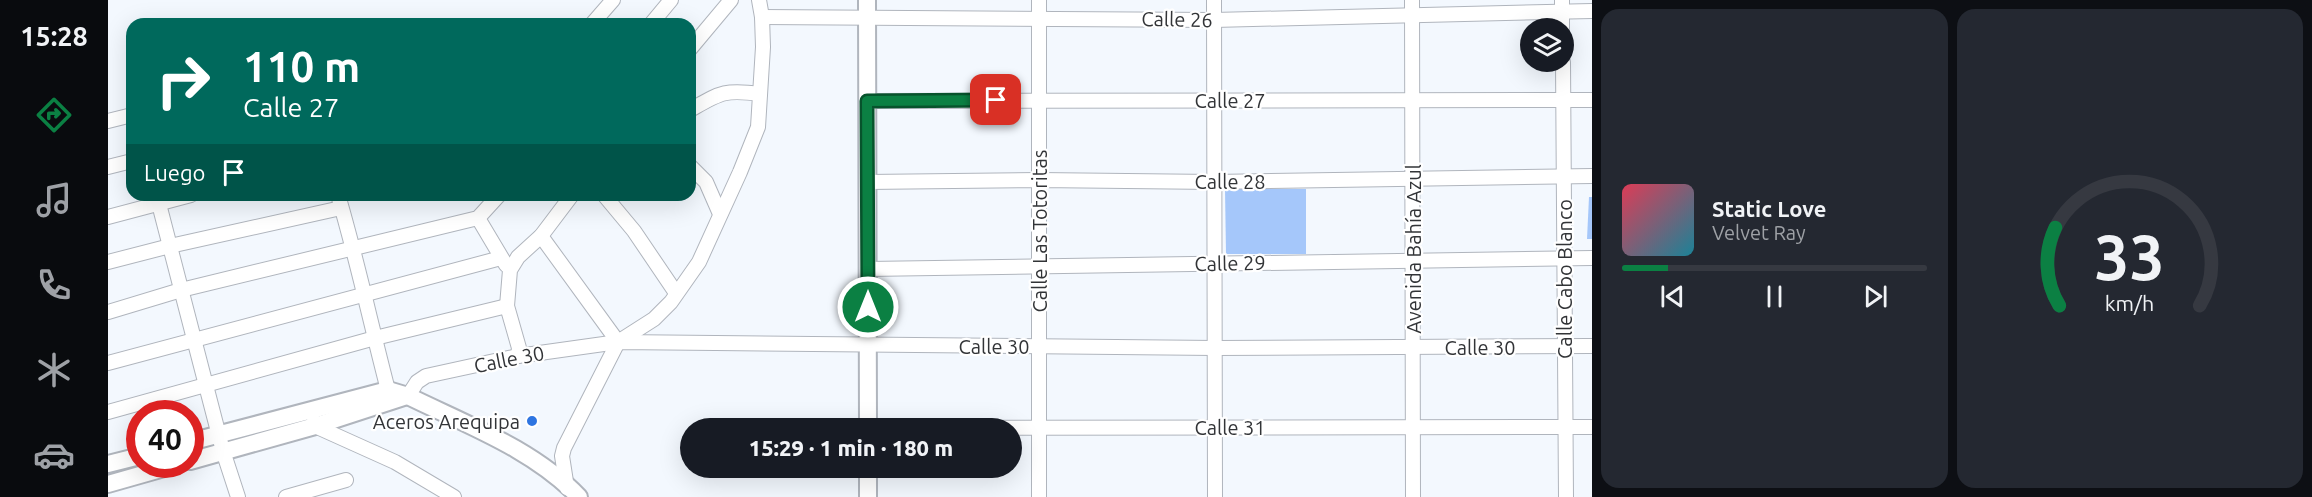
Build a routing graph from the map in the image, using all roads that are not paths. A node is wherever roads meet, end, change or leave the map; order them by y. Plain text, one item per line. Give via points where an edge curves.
1 (613, 0) edge
2 (671, 0) edge
3 (731, 0) edge
4 (759, 0) edge
5 (867, 0) edge
6 (1039, 0) edge
7 (1214, 0) edge
8 (1562, 6) edge
9 (1412, 7) edge
10 (1592, 11) edge
11 (762, 16) junction
12 (867, 17) junction
13 (1039, 17) junction
14 (597, 18) edge
15 (656, 18) edge
16 (1214, 20) junction
17 (696, 42) edge
18 (1563, 72) edge
19 (760, 94) junction
20 (1039, 100) junction
21 (1214, 100) junction
22 (1412, 100) junction
23 (1563, 100) junction
24 (1592, 100) edge
25 (867, 101) junction
26 (696, 107) edge
27 (126, 116) edge
28 (108, 121) edge
29 (126, 162) edge
30 (108, 167) edge
31 (696, 172) edge
32 (1563, 176) junction
33 (1592, 176) edge
34 (1039, 180) junction
35 (1412, 180) junction
36 (867, 182) junction
37 (1214, 182) junction
38 (170, 201) edge
39 (340, 201) edge
40 (494, 201) edge
41 (568, 201) edge
42 (609, 201) edge
43 (159, 204) junction
44 (720, 214) junction
45 (108, 217) edge
46 (478, 218) junction
47 (541, 237) junction
48 (170, 246) junction
49 (354, 247) junction
50 (1563, 258) junction
51 (1592, 258) edge
52 (1413, 261) junction
53 (108, 262) edge
54 (505, 264) junction
55 (1214, 264) junction
56 (1039, 266) junction
57 (868, 269) junction
58 (181, 290) junction
59 (676, 293) junction
60 (363, 294) junction
61 (507, 306) junction
62 (108, 312) edge
63 (375, 338) junction
64 (193, 339) junction
65 (618, 342) junction
66 (868, 346) junction
67 (1039, 346) junction
68 (1564, 346) junction
69 (1592, 346) edge
70 (1413, 347) junction
71 (1215, 348) junction
72 (518, 356) junction
73 (108, 363) edge
74 (208, 386) junction
75 (388, 390) junction
76 (408, 396) junction
77 (108, 412) edge
78 (313, 418) junction
79 (868, 418) edge
80 (1413, 426) junction
81 (1022, 427) edge
82 (1039, 427) junction
83 (1215, 427) junction
84 (1565, 427) junction
85 (1592, 427) edge
86 (219, 435) junction
87 (204, 439) edge
88 (223, 452) junction
89 (204, 457) edge
90 (126, 460) edge
91 (108, 464) edge
92 (129, 478) edge
93 (868, 478) edge
94 (346, 480) dead end
95 (108, 484) edge
96 (568, 490) edge
97 (238, 497) edge
98 (286, 497) edge
99 (454, 497) edge
100 (579, 497) edge
101 (868, 497) edge
102 (1039, 497) edge
103 (1215, 497) edge
104 (1413, 497) edge
105 (1566, 497) edge

1 - 14 street
2 - 15 street
3 - 17 street
4 - 11 street
5 - 12 street
6 - 13 street, Calle Las Totoritas
7 - 16 street
8 - 9 street, Calle 26
8 - 10 street, Calle 26
9 - 16 street, Calle 26
9 - 22 street, Avenida Bahía Azul
11 - 12 street, Calle 26
11 - 19 street
12 - 13 street, Calle 26
12 - 25 street
13 - 16 street, Calle 26
13 - 20 street, Calle Las Totoritas
16 - 21 street
18 - 23 street, Calle Cabo Blanco
19 - 26 street via 728,91
19 - 44 street via 758,127
20 - 21 street, Calle 27
20 - 25 street, Calle 27
20 - 34 street, Calle Las Totoritas
21 - 22 street, Calle 27
21 - 37 street
22 - 23 street, Calle 27
22 - 35 street, Avenida Bahía Azul
23 - 24 street, Calle 27
23 - 32 street, Calle Cabo Blanco
25 - 36 street
27 - 28 street
29 - 30 street
31 - 44 street via 706,182
32 - 33 street, Calle 28
32 - 35 street, Calle 28
32 - 50 street, Calle Cabo Blanco
34 - 36 street, Calle 28
34 - 37 street, Calle 28
34 - 56 street, Calle Las Totoritas
35 - 37 street, Calle 28
35 - 52 street, Avenida Bahía Azul
36 - 57 street
37 - 55 street
38 - 43 street
39 - 48 street
39 - 49 street
40 - 46 street
41 - 47 street
42 - 59 street
43 - 45 street
43 - 48 street
44 - 59 street via 699,262
46 - 49 street
46 - 54 street
47 - 54 street
47 - 65 street
48 - 53 street
48 - 58 street
49 - 58 street
49 - 60 street
50 - 51 street, Calle 29
50 - 52 street, Calle 29
50 - 68 street, Calle Cabo Blanco
52 - 55 street, Calle 29
52 - 70 street, Avenida Bahía Azul
54 - 60 street
54 - 61 street
55 - 56 street, Calle 29
55 - 71 street
56 - 57 street, Calle 29
56 - 67 street, Calle Las Totoritas
57 - 66 street
58 - 62 street
58 - 64 street
59 - 65 street via 654,319
60 - 63 street
60 - 64 street
61 - 63 street
61 - 72 street
63 - 74 street
63 - 75 street
64 - 73 street
64 - 74 street
65 - 66 street, Calle 30
65 - 72 street, Calle 30
65 - 96 street via 564,448
66 - 67 street, Calle 30
66 - 79 street
67 - 71 street, Calle 30
67 - 82 street, Calle Las Totoritas
68 - 69 street, Calle 30
68 - 70 street, Calle 30
68 - 84 street, Calle Cabo Blanco
70 - 71 street, Calle 30
70 - 80 street, Avenida Bahía Azul
71 - 83 street
72 - 76 street, Calle 30 via 426,376
74 - 77 street
74 - 86 street
75 - 76 street
75 - 78 street
76 - 78 street
76 - 96 street via 531,456
78 - 86 street
78 - 88 street
78 - 99 street
80 - 83 street, Calle 31
80 - 84 street, Calle 31
80 - 104 street, Avenida Bahía Azul
81 - 82 street, Calle 31
82 - 83 street, Calle 31
82 - 102 street, Calle Las Totoritas
83 - 103 street
84 - 85 street, Calle 31
84 - 105 street, Calle Cabo Blanco
86 - 87 street
86 - 88 street
88 - 89 street
88 - 97 street
90 - 91 street
92 - 95 street
93 - 101 street
94 - 98 street
96 - 100 street

